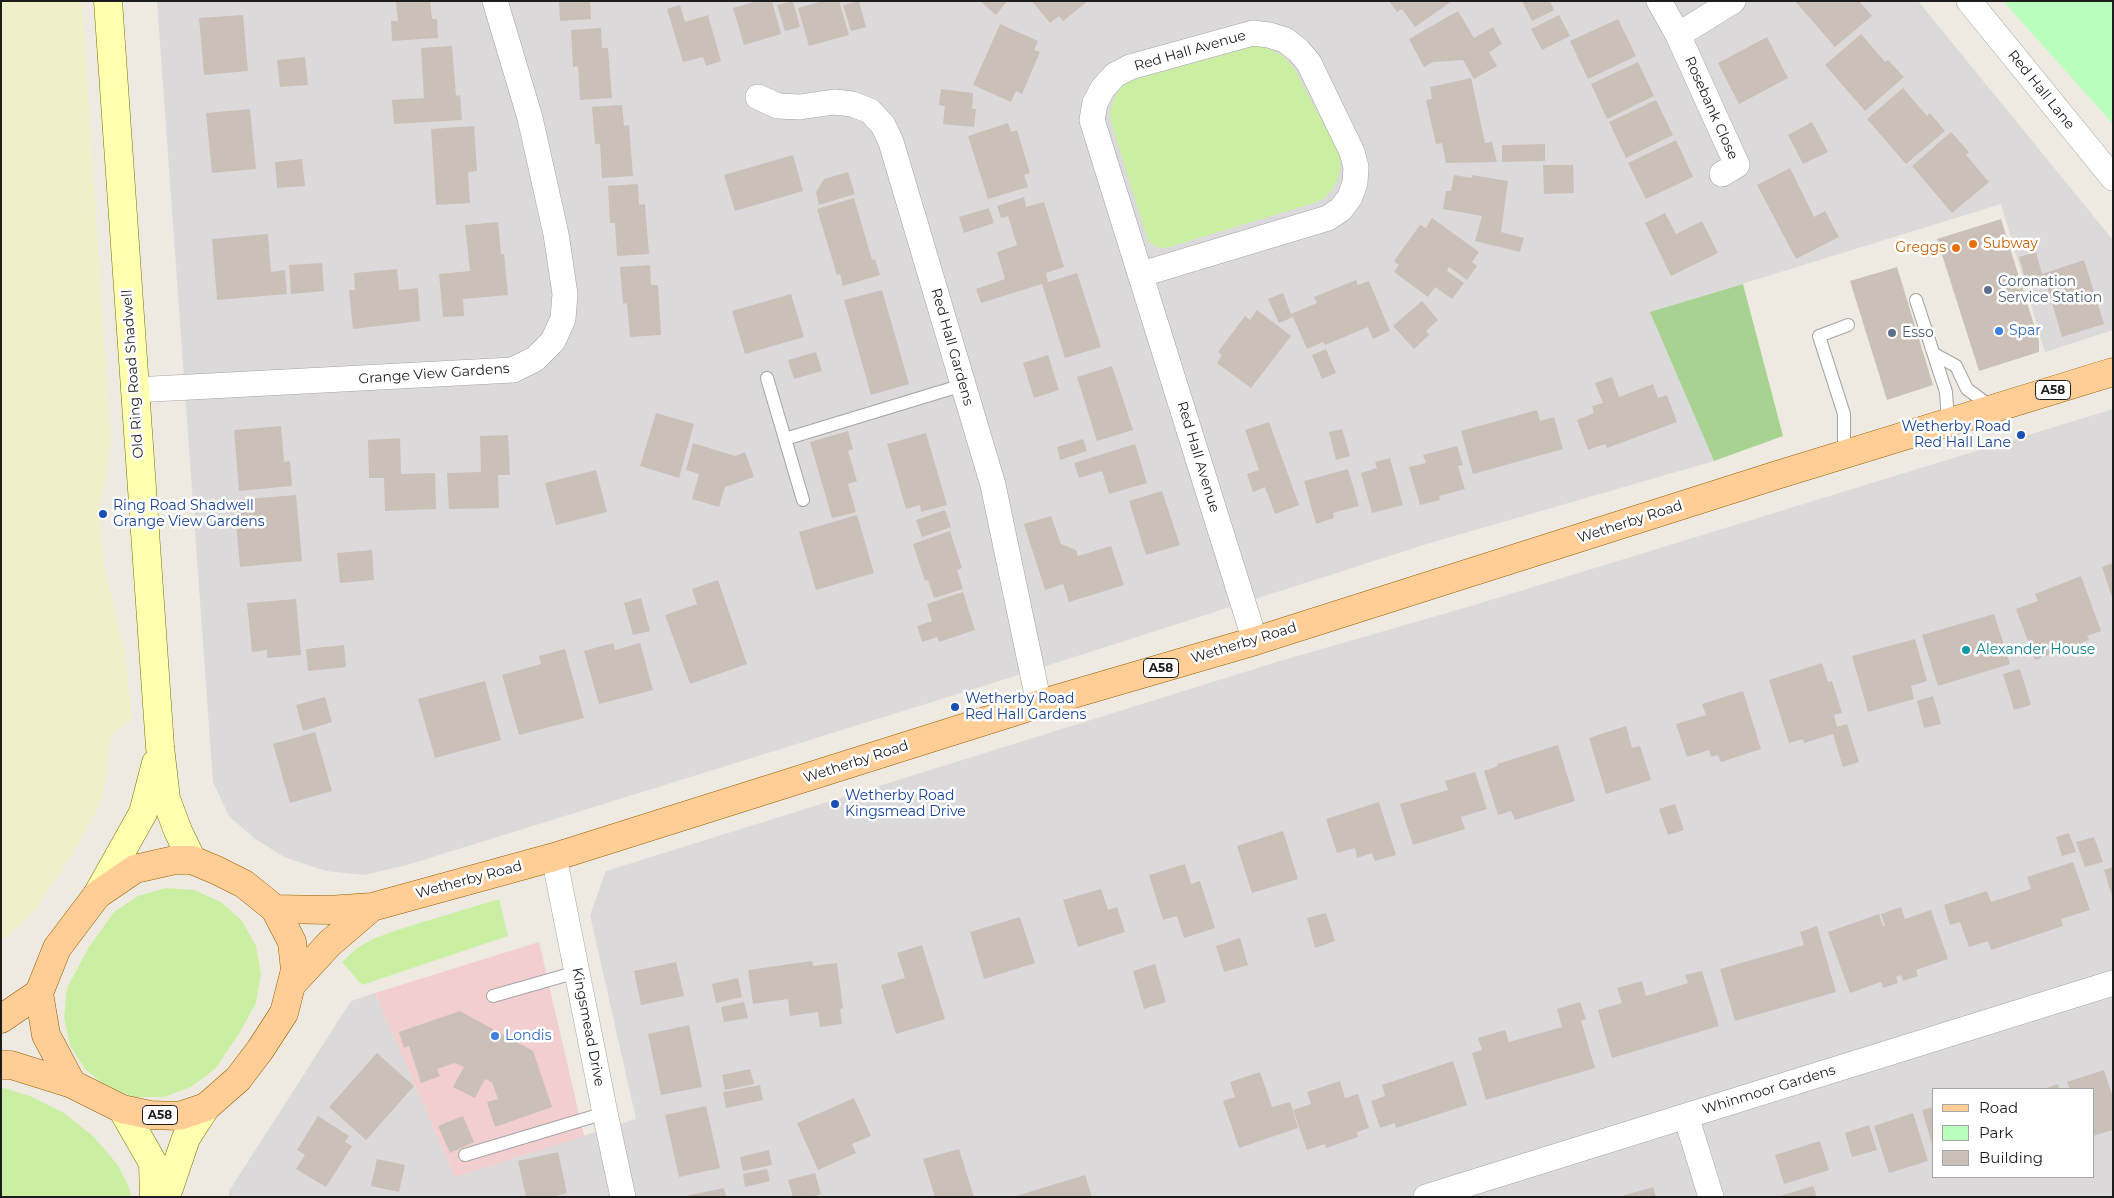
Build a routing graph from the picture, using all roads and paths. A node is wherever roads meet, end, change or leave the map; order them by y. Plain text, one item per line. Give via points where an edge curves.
1 (108, 1) edge
2 (495, 1) edge
3 (1659, 1) edge
4 (1733, 1) edge
5 (1969, 1) edge
6 (1678, 35) junction
7 (758, 97) dead end
8 (1722, 174) dead end
9 (2113, 178) edge
10 (1142, 274) junction
11 (1916, 300) dead end
12 (1848, 325) dead end
13 (1934, 354) junction
14 (2113, 372) edge
15 (767, 378) dead end
16 (963, 385) junction
17 (134, 390) junction
18 (1994, 408) junction
19 (1948, 422) junction
20 (785, 439) junction
21 (1844, 455) junction
22 (803, 500) dead end
23 (1255, 640) junction
24 (1039, 704) junction
25 (160, 747) junction
26 (554, 857) junction
27 (192, 860) junction
28 (97, 895) junction
29 (372, 907) junction
30 (275, 909) junction
31 (577, 972) junction
32 (2113, 983) edge
33 (292, 984) junction
34 (39, 993) junction
35 (493, 996) dead end
36 (1, 1019) edge
37 (1, 1065) edge
38 (72, 1084) junction
39 (206, 1107) junction
40 (122, 1109) junction
41 (605, 1113) junction
42 (1686, 1116) junction
43 (465, 1155) dead end
44 (154, 1197) edge
45 (166, 1197) edge
46 (623, 1197) edge
47 (1426, 1197) edge
48 (1710, 1197) edge

1 - 17 main road, Old Ring Road Shadwell
2 - 17 street, Grange View Gardens via 530,118 556,234 564,294 563,319 553,341 535,359 513,370
3 - 6 street, Rosebank Close
4 - 6 street
5 - 9 street, Red Hall Lane
6 - 8 street, Rosebank Close via 1737,165
7 - 16 street, Red Hall Gardens via 778,106 852,104 870,112 883,125 891,142
10 - 10 street, Red Hall Avenue via 1092,120 1095,103 1103,88 1115,75 1130,67 1252,33 1285,40 1309,63 1352,152 1356,167 1350,197 1328,218
10 - 23 street, Red Hall Avenue
11 - 13 lane
12 - 21 lane via 1820,336 1844,414
13 - 18 lane via 1956,366 1966,389
13 - 19 lane via 1946,392
14 - 18 main road, Wetherby Road / A58
15 - 20 lane
16 - 20 lane
16 - 24 street, Red Hall Gardens via 993,485
17 - 25 main road, Old Ring Road Shadwell
18 - 19 main road, Wetherby Road / A58
19 - 21 main road, Wetherby Road / A58
20 - 22 lane
21 - 23 main road, Wetherby Road / A58
23 - 24 main road, Wetherby Road / A58
24 - 26 main road, Wetherby Road / A58
25 - 27 main road, Old Ring Road Shadwell via 166,799
25 - 28 main road, Old Ring Road Shadwell via 143,813
26 - 29 main road, Wetherby Road / A58
26 - 31 street, Kingsmead Drive
27 - 28 main road, A58 via 175,860 135,869
27 - 30 main road, A58 via 244,884
28 - 34 main road, A58 via 57,948
29 - 30 main road, A58
29 - 33 main road, A58 via 330,943
30 - 33 main road, A58 via 292,942 295,970
31 - 35 lane
31 - 41 street, Kingsmead Drive
32 - 42 street, Whinmoor Gardens
33 - 39 main road, A58 via 284,1014 260,1050 238,1079
34 - 36 main road
34 - 38 main road via 46,1035
37 - 38 main road, A58 via 11,1065
38 - 40 main road, A58
39 - 40 main road, A58 via 179,1116 150,1115
39 - 45 main road via 186,1138
40 - 44 main road via 153,1163
41 - 43 lane
41 - 46 street, Kingsmead Drive
42 - 47 street, Whinmoor Gardens
42 - 48 street

